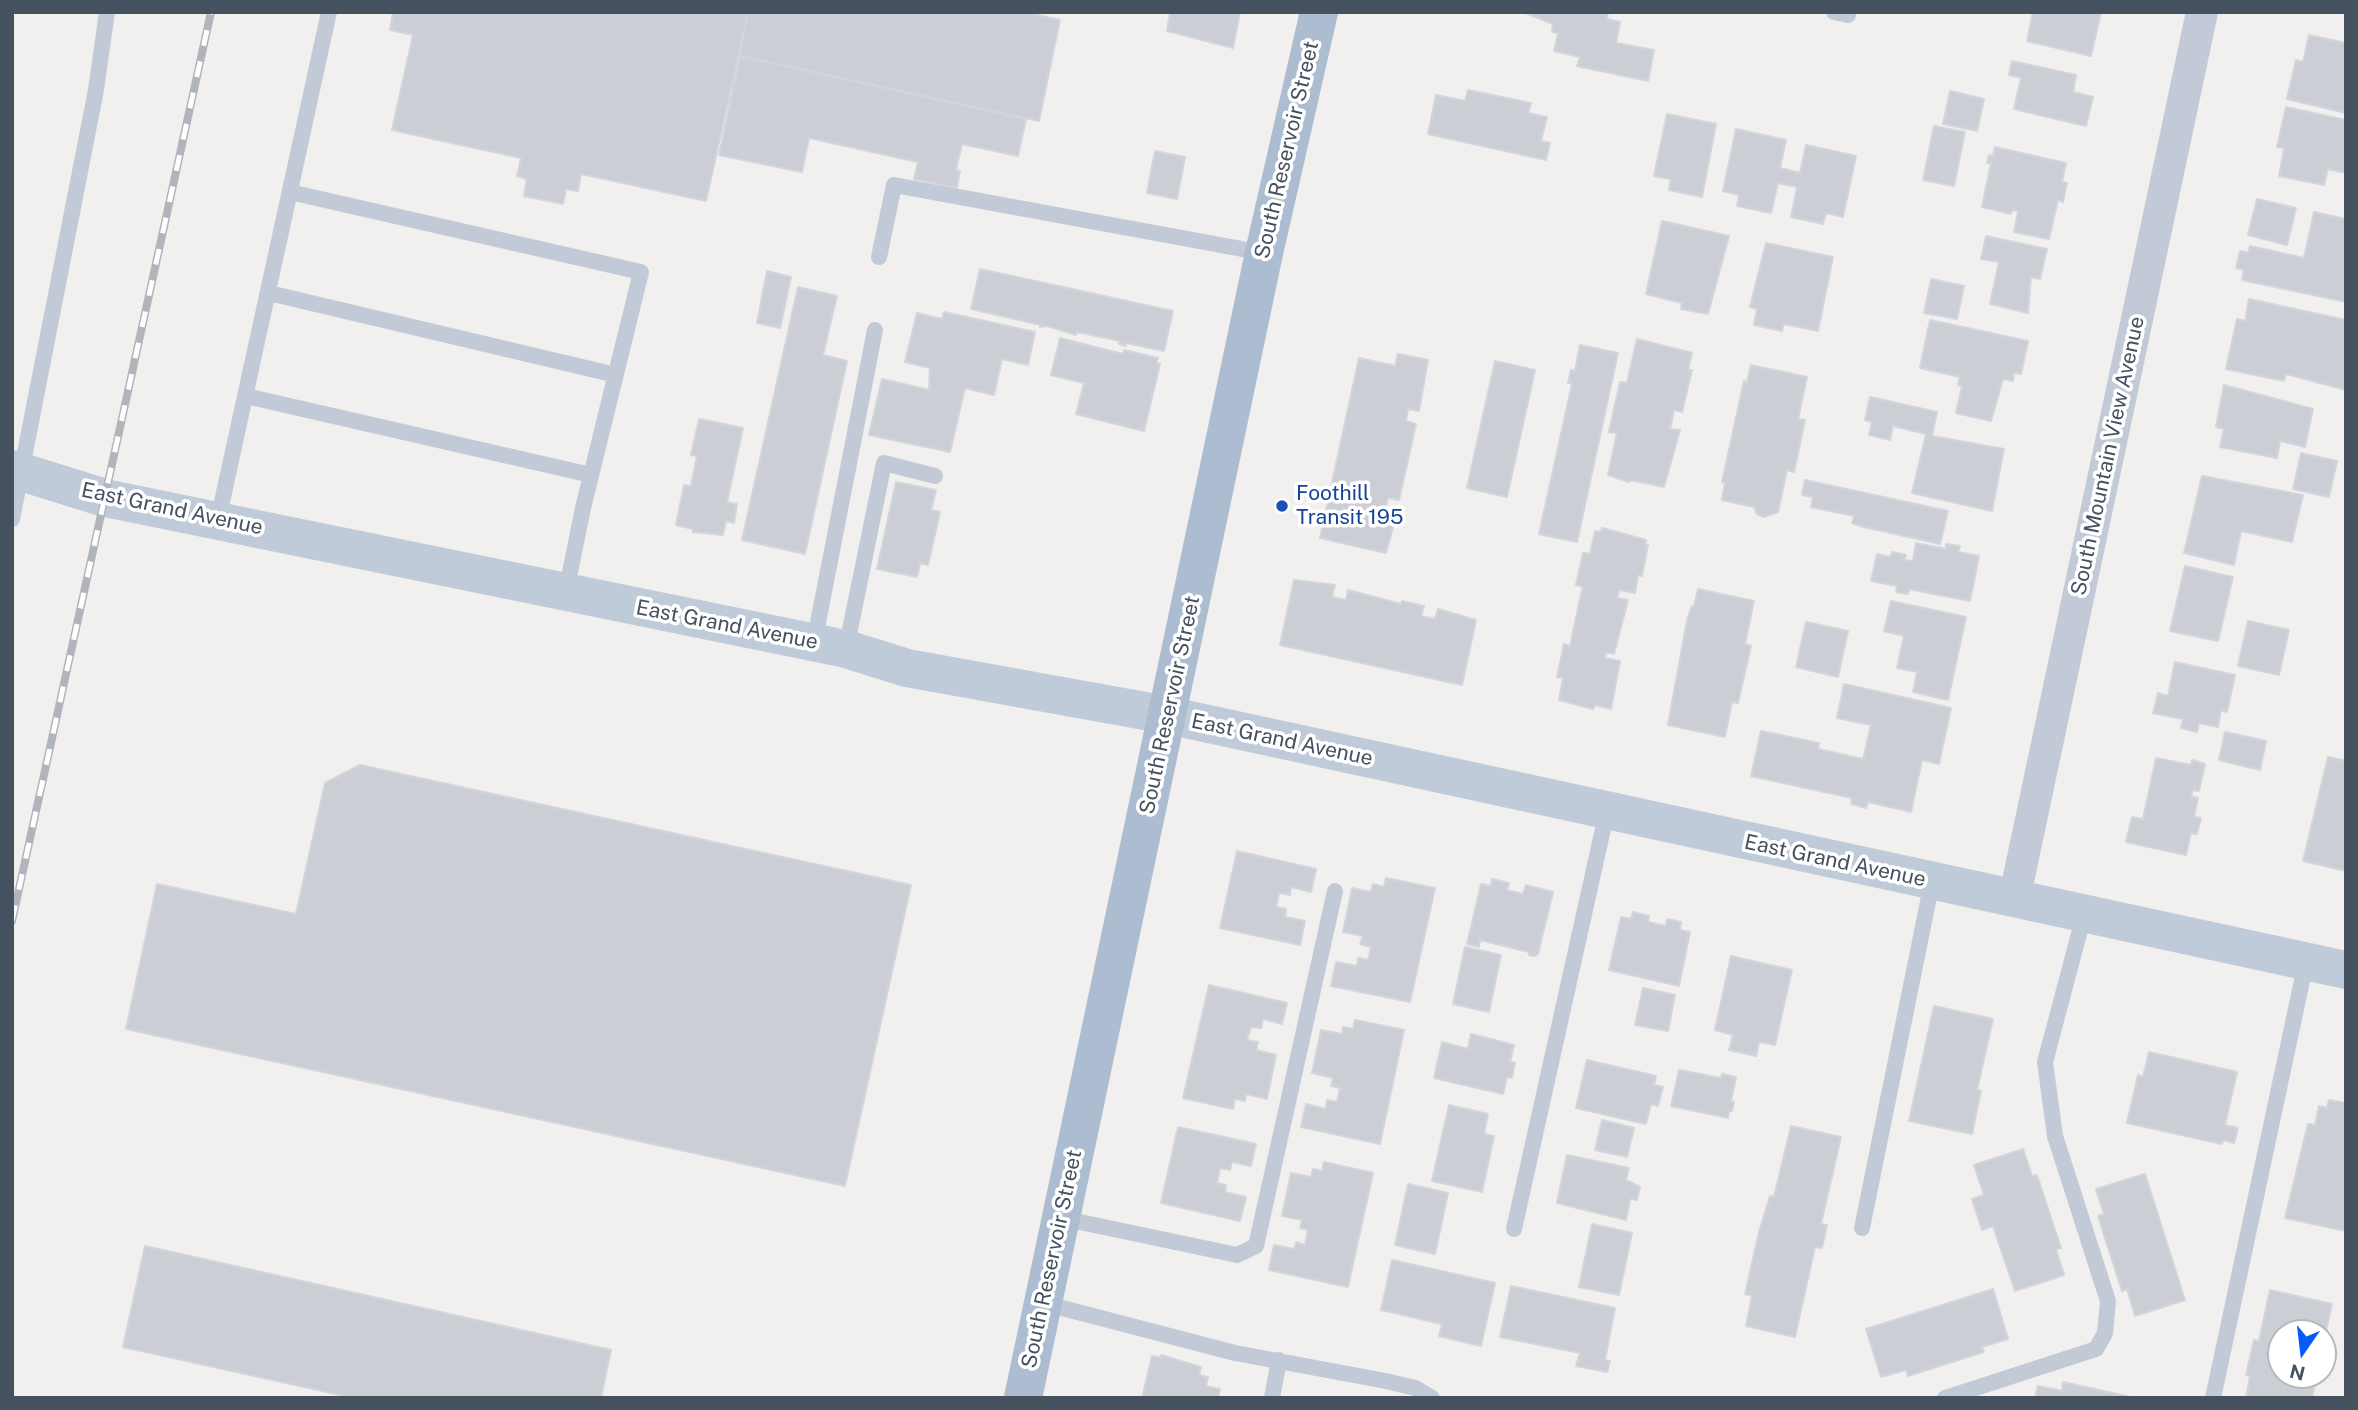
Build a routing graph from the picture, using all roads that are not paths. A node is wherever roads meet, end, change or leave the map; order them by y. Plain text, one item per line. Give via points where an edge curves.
1 (107, 12) edge
2 (329, 12) edge
3 (1319, 12) edge
4 (2202, 12) edge
5 (290, 192) junction
6 (1264, 253) junction
7 (878, 257) dead end
8 (268, 293) junction
9 (875, 330) dead end
10 (615, 375) junction
11 (246, 396) junction
12 (18, 471) edge
13 (591, 475) junction
14 (935, 476) dead end
15 (12, 519) edge
16 (218, 520) junction
17 (566, 592) junction
18 (830, 646) junction
19 (1167, 715) junction
20 (1607, 811) junction
21 (1932, 882) junction
22 (1335, 891) dead end
23 (2014, 900) junction
24 (2084, 915) junction
25 (2306, 962) junction
26 (2346, 970) edge
27 (1060, 1218) junction
28 (1862, 1228) dead end
29 (1514, 1229) dead end
30 (1042, 1303) junction
31 (1279, 1360) junction
32 (1023, 1398) edge
33 (1272, 1398) edge
34 (1432, 1398) edge
35 (1945, 1398) edge
36 (2213, 1398) edge

1 - 12 lane via 96,90
2 - 5 lane
3 - 6 main road, South Reservoir Street
4 - 23 street, South Mountain View Avenue
5 - 8 lane
5 - 10 lane via 641,272
6 - 7 lane via 894,185
6 - 19 main road, South Reservoir Street
8 - 10 lane
8 - 11 lane
9 - 18 lane
10 - 13 lane
11 - 13 lane
11 - 16 lane
12 - 15 lane
12 - 16 street, East Grand Avenue via 105,498
13 - 17 lane
14 - 18 lane via 884,463
16 - 17 street, East Grand Avenue
17 - 18 street, East Grand Avenue
18 - 19 street, East Grand Avenue via 907,668
19 - 20 street, East Grand Avenue
19 - 27 main road, South Reservoir Street
20 - 21 street, East Grand Avenue
20 - 29 lane
21 - 23 street, East Grand Avenue
21 - 28 lane
22 - 27 lane via 1256,1247 1237,1255
23 - 24 street, East Grand Avenue
24 - 25 street, East Grand Avenue
24 - 35 lane via 2045,1062 2055,1136 2108,1301 2105,1333 2096,1349
25 - 26 street, East Grand Avenue
25 - 36 lane
27 - 30 main road, South Reservoir Street
30 - 31 lane
30 - 32 main road, South Reservoir Street
31 - 33 lane
31 - 34 lane via 1415,1388

